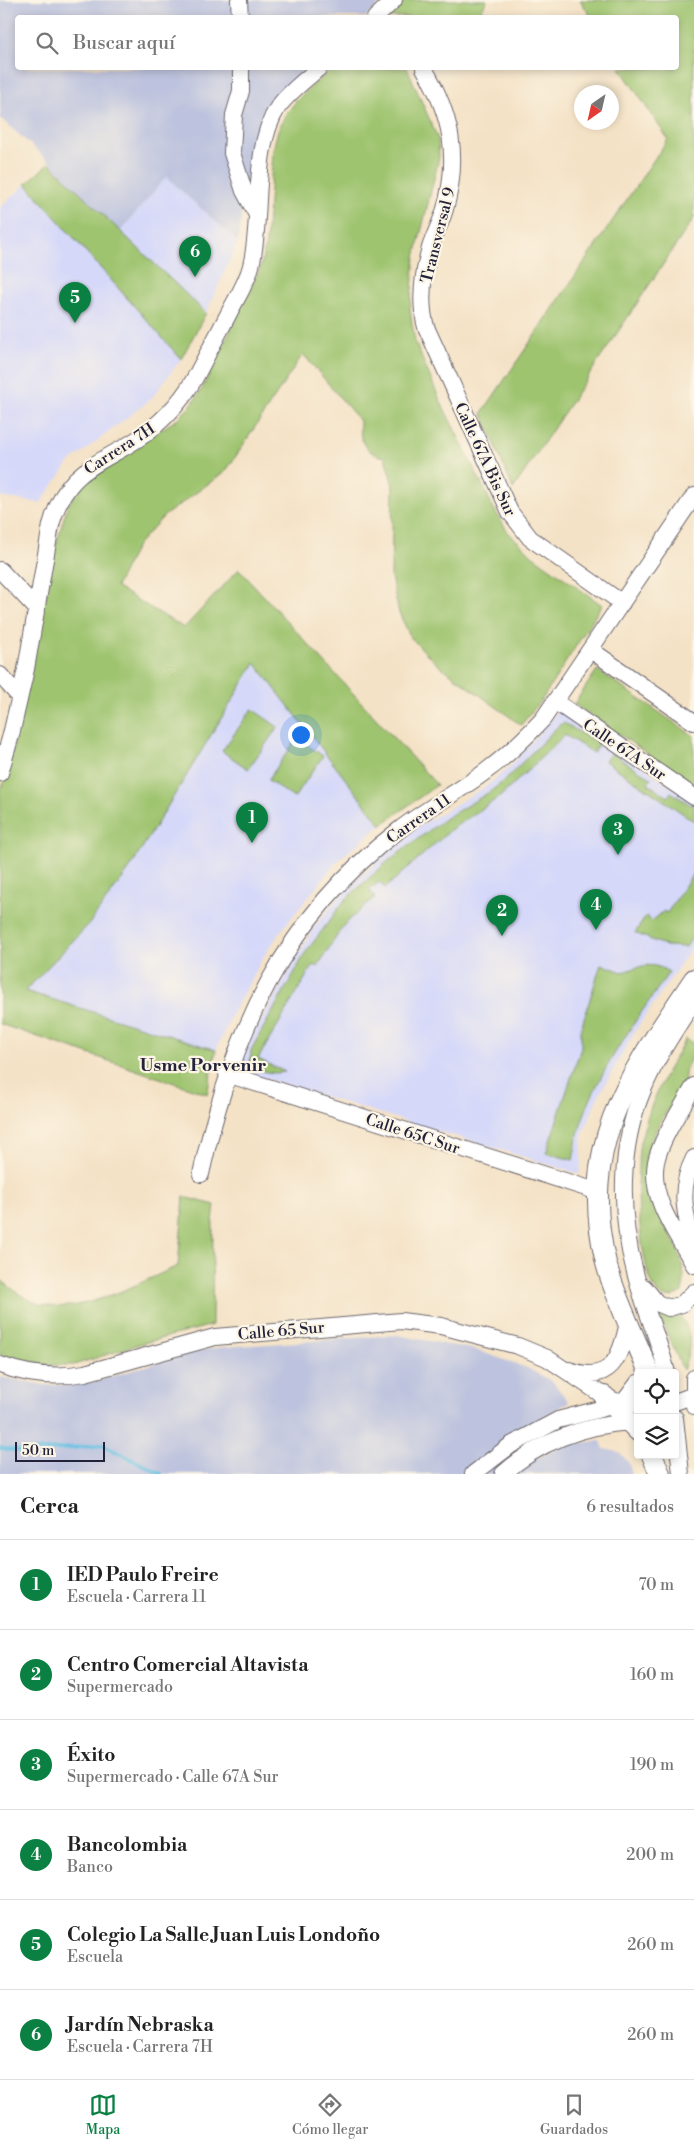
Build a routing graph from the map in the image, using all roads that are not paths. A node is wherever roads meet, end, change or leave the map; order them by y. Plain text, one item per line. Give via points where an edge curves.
1 (239, 0) edge
2 (394, 0) edge
3 (240, 15) edge
4 (378, 15) edge
5 (241, 70) edge
6 (317, 70) edge
7 (425, 70) edge
8 (257, 215) junction
9 (426, 327) joint
10 (694, 496) edge
11 (0, 570) edge
12 (622, 604) junction
13 (37, 609) junction
14 (591, 650) junction
15 (0, 675) edge
16 (20, 696) junction
17 (556, 702) junction
18 (694, 722) edge
19 (1, 768) edge
20 (694, 797) edge
21 (694, 979) edge
22 (694, 1001) edge
23 (227, 1074) junction
24 (694, 1086) edge
25 (694, 1158) edge
26 (201, 1174) dead end
27 (599, 1192) junction
28 (694, 1250) edge
29 (694, 1265) edge
30 (635, 1274) junction
31 (694, 1292) edge
32 (628, 1322) junction
33 (0, 1365) edge
34 (560, 1366) junction
35 (645, 1369) edge
36 (666, 1369) edge
37 (694, 1378) edge
38 (634, 1392) edge
39 (694, 1399) edge
40 (679, 1401) edge
41 (625, 1411) edge
42 (511, 1446) junction
43 (679, 1450) edge
44 (654, 1459) edge
45 (668, 1459) edge
46 (521, 1460) junction
47 (473, 1474) edge
48 (503, 1474) edge
49 (660, 1474) edge
50 (669, 1474) edge
51 (682, 1474) edge

1 - 3 street
2 - 4 street
5 - 8 street via 232,153 244,192
6 - 8 street, Carrera 7H via 286,97 269,124
7 - 9 street, Transversal 9 via 438,91 452,141 452,172 444,211 425,270 422,308
8 - 13 street, Carrera 7H via 248,278 188,389 158,424 85,469 63,493 50,524
9 - 12 street, Calle 67A Bis Sur via 518,526
10 - 12 street, Carrera 11
11 - 13 street
12 - 14 street, Carrera 11
13 - 16 street, Carrera 7H
14 - 17 street, Carrera 11
14 - 18 street
15 - 16 street
16 - 19 street, Carrera 7H
17 - 20 street, Calle 67A Sur
17 - 23 street, Carrera 11 via 524,740 490,769 398,830 324,898 269,980
21 - 27 main road via 643,1054 615,1109 604,1143
22 - 30 street via 658,1058 633,1120 623,1200
23 - 26 street, Carrera 11
23 - 27 street, Calle 65C Sur
24 - 29 street via 662,1145 656,1161 655,1178 662,1206
25 - 28 street via 687,1175 683,1204
27 - 32 main road via 606,1262
30 - 31 street via 650,1297 662,1307 682,1304
30 - 36 street
32 - 34 street, Calle 65 Sur via 622,1349 612,1367 601,1373 587,1374
32 - 35 main road
33 - 34 street, Calle 65 Sur via 34,1373 70,1375 215,1337 401,1321 441,1326 518,1346
34 - 41 street, Calle 65 Sur
37 - 39 street
38 - 41 street
39 - 40 street
41 - 42 street via 580,1413 558,1420
41 - 46 street via 602,1425 555,1440
42 - 46 street
42 - 47 street
43 - 51 street
44 - 49 main road
45 - 50 main road
46 - 48 street

